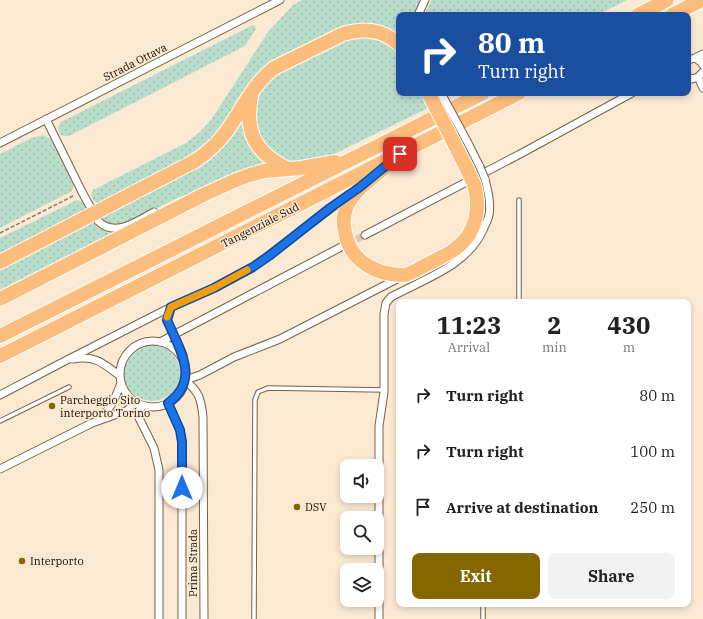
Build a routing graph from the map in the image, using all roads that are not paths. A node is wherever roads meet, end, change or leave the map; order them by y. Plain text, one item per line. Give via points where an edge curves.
1 (280, 0) edge
2 (425, 0) edge
3 (667, 0) edge
4 (702, 0) edge
5 (419, 12) edge
6 (644, 12) edge
7 (678, 12) edge
8 (396, 42) edge
9 (703, 54) edge
10 (691, 59) edge
11 (703, 65) edge
12 (701, 75) edge
13 (691, 78) edge
14 (703, 88) edge
15 (252, 94) junction
16 (434, 96) edge
17 (477, 96) edge
18 (513, 96) edge
19 (626, 96) edge
20 (46, 119) junction
21 (0, 143) edge
22 (400, 154) junction
23 (353, 158) junction
24 (288, 169) junction
25 (479, 182) junction
26 (360, 187) junction
27 (203, 195) junction
28 (519, 200) dead end
29 (94, 214) junction
30 (365, 234) tunnel mouth
31 (343, 246) tunnel mouth
32 (0, 262) edge
33 (405, 276) junction
34 (0, 299) edge
35 (520, 299) edge
36 (171, 307) junction
37 (174, 335) junction
38 (0, 336) edge
39 (160, 342) junction
40 (182, 354) junction
41 (0, 356) edge
42 (65, 361) junction
43 (185, 371) junction
44 (120, 379) junction
45 (188, 379) junction
46 (69, 386) dead end
47 (384, 390) junction
48 (0, 395) edge
49 (168, 403) junction
50 (139, 404) junction
51 (0, 421) edge
52 (92, 423) junction
53 (0, 469) edge
54 (483, 607) edge
55 (159, 619) edge
56 (182, 619) edge
57 (204, 619) edge
58 (254, 619) edge
59 (379, 619) edge
60 (483, 619) edge

1 - 20 street, Strada Ottava
2 - 5 street
3 - 6 highway
4 - 7 highway
8 - 15 highway via 371,30 343,34 274,68 265,75
9 - 10 street
10 - 11 street
12 - 13 street
12 - 14 street
15 - 24 highway via 249,123 255,141 274,162
15 - 29 highway via 225,133 206,153 183,169
16 - 25 highway, bridge
17 - 23 highway, Tangenziale Sud
18 - 22 highway, Tangenziale Sud
19 - 30 street
20 - 21 street, Strada Ottava
20 - 29 street
22 - 26 highway
22 - 41 highway, Tangenziale Sud
23 - 24 highway
23 - 38 highway, Tangenziale Sud
24 - 27 highway via 250,175
25 - 33 highway via 475,223 467,237 453,251
25 - 47 street via 489,198 489,216 475,245 464,257 391,297 386,303
26 - 33 highway via 352,196 344,219 348,245 357,258 372,269
26 - 36 street via 253,267
27 - 29 street via 173,203 120,229 110,229 101,225
27 - 34 highway
28 - 35 lane
29 - 32 highway
31 - 37 street
33 - 45 street via 280,339
36 - 37 street via 167,320
36 - 42 street
37 - 39 street
37 - 40 street
39 - 43 street via 175,350 182,360
39 - 44 street via 150,341 131,349 120,366
40 - 43 street
40 - 45 street, Prima Strada
42 - 44 street via 82,358 98,360
42 - 48 street
43 - 45 street
44 - 50 street via 124,391
44 - 52 street via 114,400 106,414
45 - 49 street via 179,393
45 - 57 street, Prima Strada via 202,406 203,417
46 - 51 lane
47 - 58 lane via 268,388 258,392 254,400
47 - 59 street via 379,426
49 - 50 street via 154,407
49 - 56 street, Prima Strada via 180,430 182,442
50 - 52 street
50 - 55 street via 139,418 154,448 159,470
52 - 53 street
54 - 60 lane

